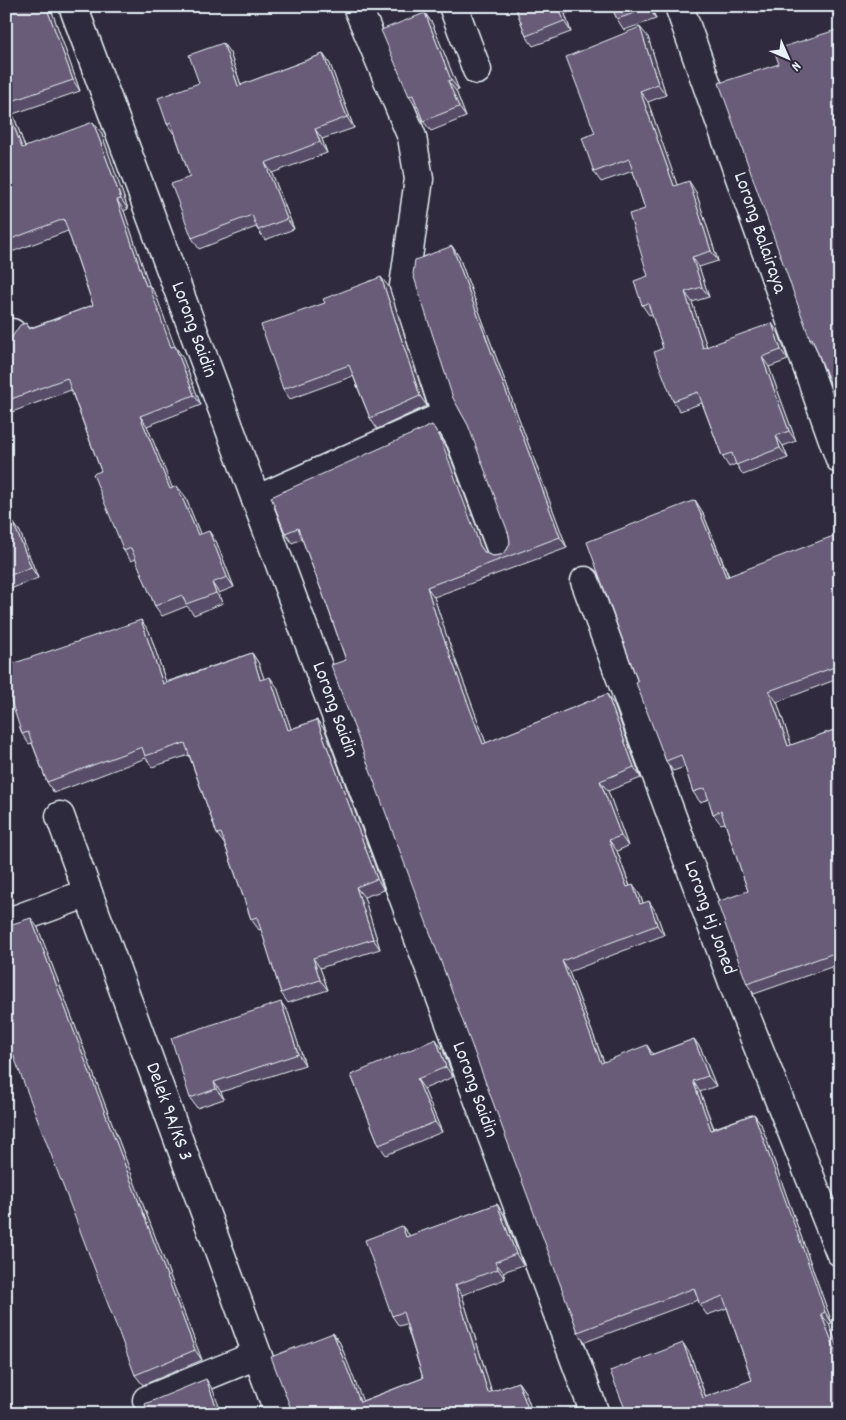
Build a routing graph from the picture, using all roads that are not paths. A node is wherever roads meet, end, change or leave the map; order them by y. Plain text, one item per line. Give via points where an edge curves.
1 (73, 6) edge
2 (356, 6) edge
3 (453, 6) edge
4 (679, 6) edge
5 (477, 70) dead end
6 (446, 415) junction
7 (840, 459) edge
8 (256, 500) junction
9 (502, 551) edge
10 (584, 581) dead end
11 (60, 816) dead end
12 (88, 893) junction
13 (6, 923) edge
14 (840, 1252) edge
15 (258, 1355) junction
16 (147, 1400) dead end
17 (279, 1414) edge
18 (595, 1414) edge

1 - 8 street, Lorong Saidin
2 - 6 street via 412,137 419,179 404,286
3 - 5 street
4 - 7 street, Lorong Balairaya
6 - 8 street
6 - 9 street via 461,441
8 - 18 street, Lorong Saidin
10 - 14 street, Lorong Hj Joned via 741,1004
11 - 12 street, Delek 9A/KS 3
12 - 13 street
12 - 15 street, Delek 9A/KS 3
15 - 16 street
15 - 17 street, Delek 9A/KS 3

